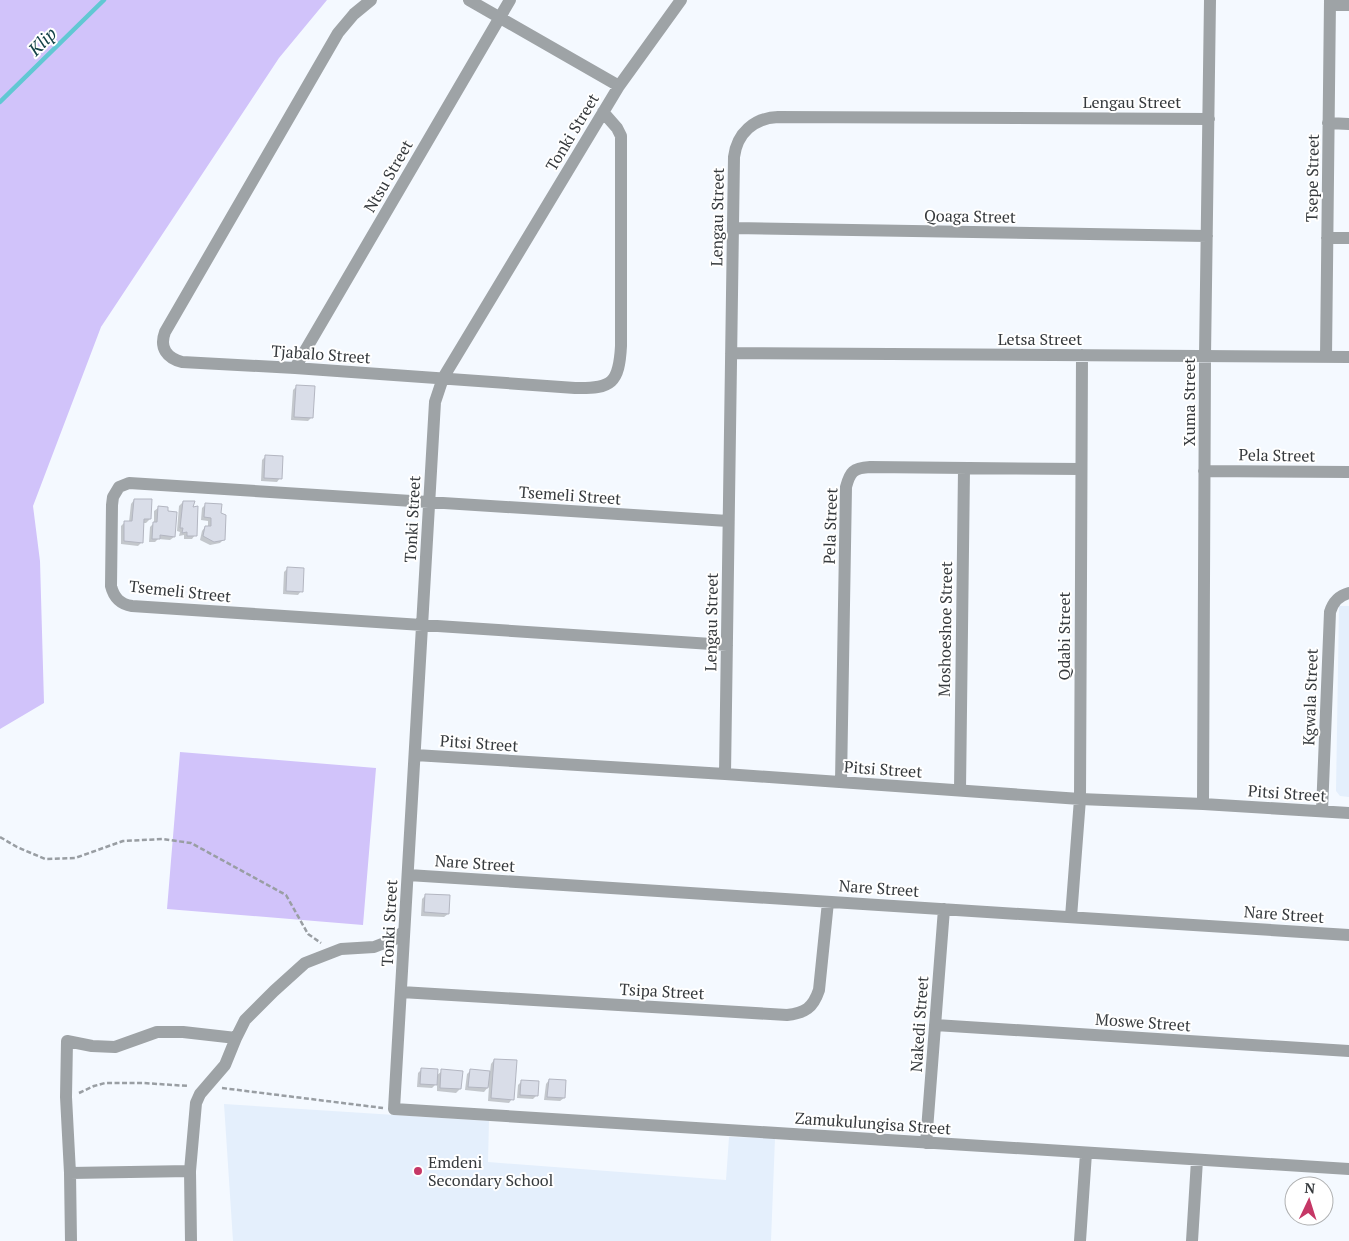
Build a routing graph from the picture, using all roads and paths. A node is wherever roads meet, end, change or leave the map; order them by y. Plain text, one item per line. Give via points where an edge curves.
1 (371, 0) edge
2 (469, 0) edge
3 (510, 0) edge
4 (681, 0) edge
5 (1210, 0) edge
6 (1330, 2) edge
7 (1349, 5) edge
8 (500, 18) junction
9 (618, 86) junction
10 (603, 112) junction
11 (1209, 119) junction
12 (1328, 122) junction
13 (1349, 124) edge
14 (733, 228) junction
15 (1206, 236) junction
16 (1327, 238) junction
17 (1349, 238) edge
18 (731, 352) junction
19 (1082, 355) junction
20 (1205, 356) junction
21 (1326, 357) junction
22 (1349, 357) edge
23 (295, 368) junction
24 (443, 378) junction
25 (964, 469) junction
26 (1081, 469) junction
27 (1204, 471) junction
28 (1349, 472) edge
29 (430, 502) junction
30 (728, 521) junction
31 (1349, 593) edge
32 (422, 626) junction
33 (727, 645) junction
34 (415, 755) junction
35 (725, 774) junction
36 (842, 782) junction
37 (960, 790) junction
38 (1080, 799) junction
39 (1203, 804) junction
40 (1322, 811) junction
41 (1349, 813) edge
42 (0, 837) edge
43 (408, 875) junction
44 (828, 902) junction
45 (944, 909) junction
46 (1071, 917) junction
47 (404, 931) junction
48 (1349, 934) edge
49 (332, 952) junction
50 (401, 992) junction
51 (935, 1025) junction
52 (236, 1038) junction
53 (1349, 1052) edge
54 (207, 1087) junction
55 (66, 1097) junction
56 (394, 1109) junction
57 (926, 1142) junction
58 (1086, 1153) junction
59 (1197, 1160) junction
60 (1349, 1169) edge
61 (190, 1171) junction
62 (70, 1173) junction
63 (71, 1241) edge
64 (191, 1241) edge
65 (1080, 1241) edge
66 (1192, 1241) edge

1 - 23 street, Tjabalo Street via 338,33 163,336 166,353 178,361
2 - 8 street
3 - 8 street, Ntsu Street
4 - 9 street, Tonki Street
5 - 11 street, Xuma Street
6 - 7 street
6 - 12 street, Tsepe Street
8 - 9 street
8 - 23 street, Ntsu Street
9 - 10 street, Tonki Street
10 - 24 street, Tonki Street
10 - 24 street, Tjabalo Street via 621,136 621,346 616,375 609,384 595,388
11 - 14 street, Lengau Street via 766,118 749,127 735,147
11 - 15 street, Xuma Street
12 - 13 street
12 - 16 street, Tsepe Street
14 - 15 street, Qoaga Street
14 - 18 street, Lengau Street
15 - 20 street, Xuma Street
16 - 17 street
16 - 21 street, Tsepe Street
18 - 19 street, Letsa Street
18 - 30 street, Lengau Street
19 - 20 street, Letsa Street
19 - 26 street, Qdabi Street
20 - 21 street, Letsa Street
20 - 27 street, Xuma Street
21 - 22 street, Letsa Street
23 - 24 street, Tjabalo Street
24 - 29 street, Tonki Street via 436,402
25 - 26 street, Pela Street
25 - 36 street, Pela Street via 860,467 848,477
25 - 37 street, Moshoeshoe Street
26 - 38 street, Qdabi Street
27 - 28 street, Pela Street
27 - 39 street, Xuma Street
29 - 30 street, Tsemeli Street
29 - 32 street, Tonki Street
29 - 32 street, Tsemeli Street via 129,483 119,487 112,505 111,586 117,600 124,604
30 - 33 street, Lengau Street
31 - 40 street, Kgwala Street via 1336,599 1330,612
32 - 33 street, Tsemeli Street
32 - 34 street, Tonki Street
33 - 35 street, Lengau Street
34 - 35 street, Pitsi Street
34 - 43 street, Tonki Street
35 - 36 street, Pitsi Street
36 - 37 street, Pitsi Street
37 - 38 street, Pitsi Street
38 - 39 street, Pitsi Street
38 - 46 street, Qdabi Street
39 - 40 street, Pitsi Street
40 - 41 street, Pitsi Street
42 - 49 path via 45,859 75,858 123,841 162,839 191,843 286,895 308,934
43 - 44 street, Nare Street
43 - 47 street, Tonki Street
44 - 45 street, Nare Street
44 - 50 street, Tsipa Street via 819,990 812,1006 798,1014
45 - 46 street, Nare Street
45 - 51 street, Nakedi Street
46 - 48 street, Nare Street
47 - 49 street via 395,939 374,947
47 - 50 street, Tonki Street
49 - 52 street via 305,963 245,1020
50 - 56 street, Tonki Street
51 - 53 street, Moswe Street
51 - 57 street, Nakedi Street
52 - 54 street via 225,1065
52 - 55 street via 158,1032 115,1047 67,1040
54 - 55 path via 105,1083
54 - 56 path
54 - 61 street via 196,1103
55 - 62 street
56 - 57 street, Zamukulungisa Street
57 - 58 street, Zamukulungisa Street
58 - 59 street, Zamukulungisa Street
58 - 65 street
59 - 60 street, Zamukulungisa Street
59 - 66 street
61 - 62 street
61 - 64 street
62 - 63 street

